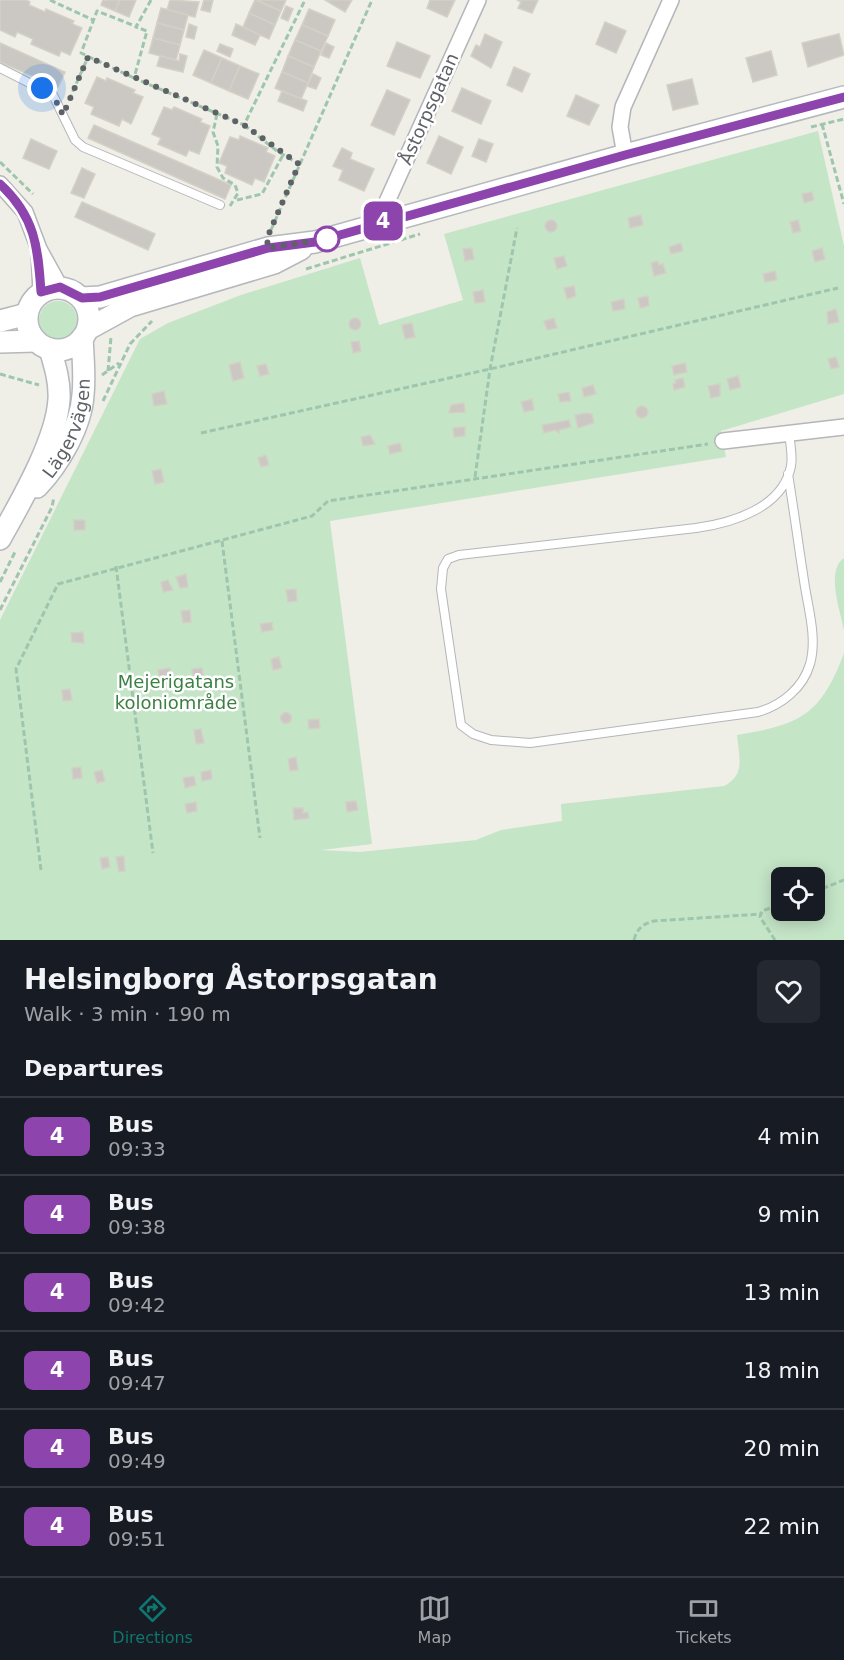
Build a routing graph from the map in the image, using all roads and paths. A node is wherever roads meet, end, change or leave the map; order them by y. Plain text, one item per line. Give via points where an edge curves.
1 (50, 0) edge
2 (151, 0) edge
3 (305, 0) edge
4 (372, 0) edge
5 (478, 0) edge
6 (671, 0) edge
7 (93, 20) junction
8 (136, 27) junction
9 (88, 57) junction
10 (0, 68) edge
11 (134, 78) junction
12 (844, 97) edge
13 (217, 114) junction
14 (63, 115) junction
15 (844, 119) edge
16 (822, 124) junction
17 (244, 125) junction
18 (800, 130) dead end
19 (283, 155) junction
20 (625, 155) junction
21 (299, 164) junction
22 (0, 184) edge
23 (844, 204) edge
24 (220, 205) dead end
25 (388, 220) junction
26 (517, 228) dead end
27 (423, 233) dead end
28 (315, 242) junction
29 (268, 248) junction
30 (298, 272) dead end
31 (838, 288) dead end
32 (51, 290) junction
33 (82, 298) junction
34 (27, 314) junction
35 (156, 319) dead end
36 (0, 321) edge
37 (85, 334) junction
38 (0, 342) edge
39 (43, 345) junction
40 (120, 362) dead end
41 (490, 369) junction
42 (844, 427) edge
43 (201, 433) dead end
44 (789, 433) junction
45 (723, 441) joint
46 (788, 474) junction
47 (475, 477) junction
48 (56, 487) dead end
49 (18, 508) junction
50 (0, 539) edge
51 (222, 541) junction
52 (116, 566) junction
53 (0, 610) edge
54 (260, 838) dead end
55 (153, 853) dead end
56 (41, 870) dead end
57 (844, 880) edge
58 (825, 887) edge
59 (771, 909) edge
60 (761, 914) junction
61 (634, 940) edge
62 (775, 940) edge

1 - 7 path
2 - 8 path
3 - 17 path
4 - 21 path
5 - 25 street, Åstorpsgatan via 385,206
6 - 20 street via 623,107 620,126
7 - 8 path via 97,11
7 - 9 path via 81,53
8 - 11 path via 147,31
9 - 11 path
9 - 14 path
10 - 14 lane via 53,95
11 - 13 path
12 - 20 street
13 - 17 path
13 - 19 path via 213,132 218,146 217,167 223,178 235,185 236,198 262,194
14 - 24 lane via 75,140 83,147
15 - 16 path
16 - 18 path
16 - 23 path
17 - 19 path
19 - 21 path
20 - 25 street
21 - 29 path via 267,238
22 - 32 street via 25,212
25 - 28 street
26 - 41 path
27 - 30 path
28 - 29 street
28 - 37 street via 274,263 130,306
29 - 33 street via 100,297
31 - 41 path
32 - 33 street
32 - 34 street via 34,298
33 - 37 street via 89,313
34 - 36 street
34 - 39 street via 27,324
35 - 40 path via 147,323
37 - 39 street via 68,348
37 - 49 street, Lägervägen via 83,398 76,424 45,479
38 - 39 street
39 - 49 street, Lägervägen via 59,382 56,418
41 - 43 path
41 - 47 path
42 - 44 street
44 - 45 street
44 - 46 lane via 792,459
45 - 47 path
46 - 46 lane via 766,503 717,525 448,559 441,589 461,724 473,734 491,740 530,743 758,712 784,700 806,674 812,643
47 - 51 path via 328,501 312,516
48 - 53 path via 52,507
49 - 50 street, Lägervägen
51 - 52 path
51 - 54 path
52 - 55 path
52 - 56 path via 58,584 16,669
57 - 58 path
59 - 60 path
60 - 61 path via 644,923
60 - 62 path

